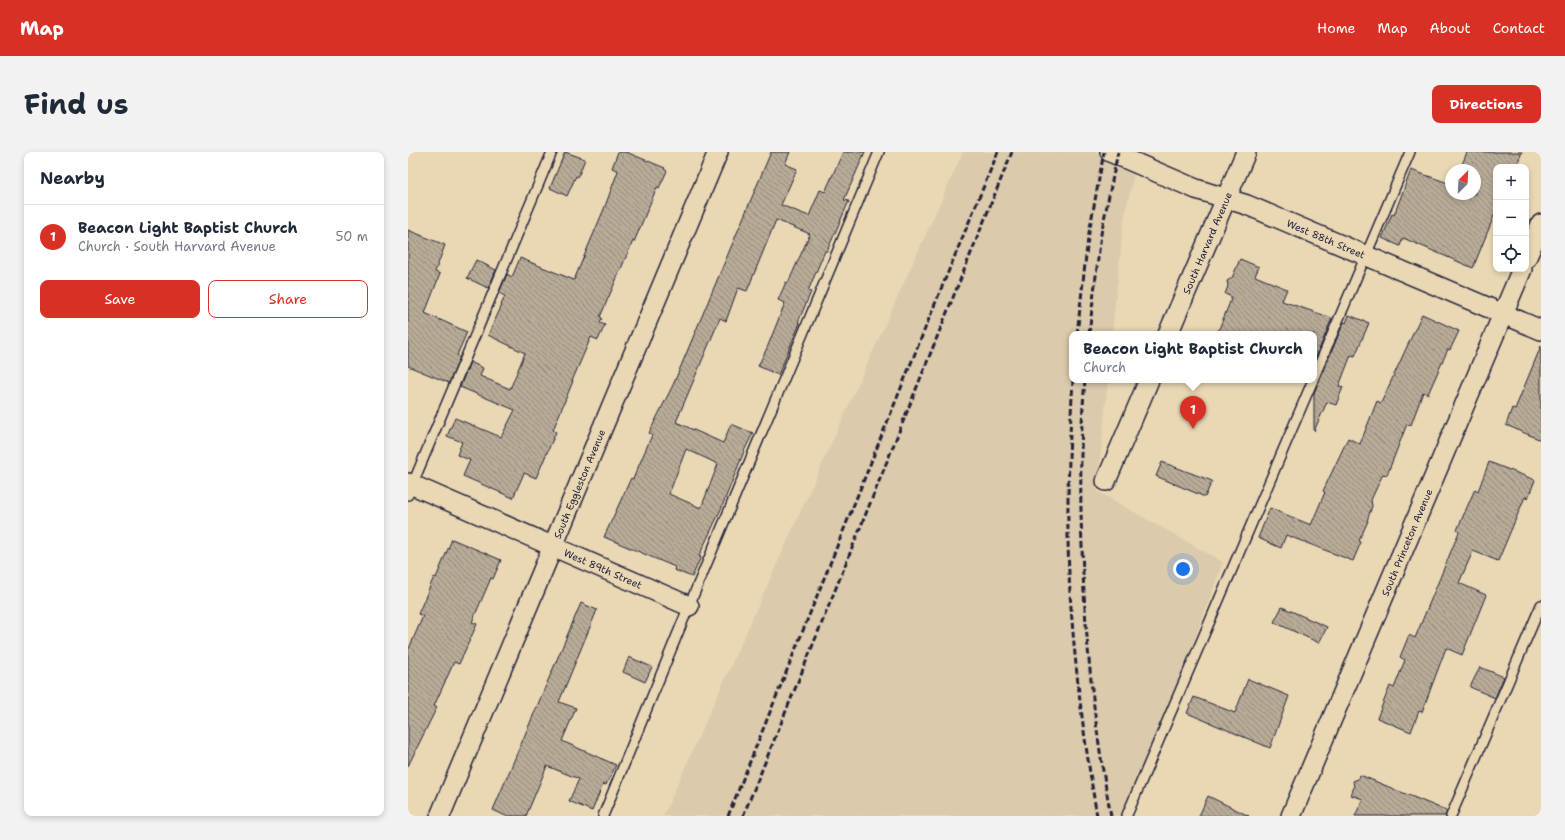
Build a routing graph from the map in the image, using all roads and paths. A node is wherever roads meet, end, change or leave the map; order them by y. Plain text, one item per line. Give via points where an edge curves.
1 (552, 152) edge
2 (718, 152) edge
3 (879, 152) edge
4 (1110, 152) edge
5 (1246, 152) edge
6 (1410, 152) edge
7 (1226, 198) junction
8 (1541, 224) edge
9 (1529, 252) edge
10 (1366, 256) junction
11 (1521, 272) edge
12 (1502, 314) junction
13 (1541, 330) edge
14 (1169, 331) edge
15 (1317, 370) edge
16 (1148, 383) edge
17 (1311, 383) edge
18 (1106, 481) dead end
19 (409, 488) edge
20 (553, 546) junction
21 (1541, 605) edge
22 (689, 606) junction
23 (1127, 815) edge
24 (440, 816) edge
25 (603, 816) edge
26 (1291, 816) edge
27 (1451, 816) edge

1 - 19 lane
2 - 20 street, South Eggleston Avenue
3 - 22 lane
4 - 7 street, West 88th Street via 1196,189
5 - 7 street, South Harvard Avenue
6 - 10 lane
7 - 10 street, West 88th Street
7 - 14 street, South Harvard Avenue
8 - 9 street
10 - 12 street, West 88th Street
10 - 15 lane
11 - 12 street, South Princeton Avenue
12 - 13 street, West 88th Street
12 - 26 street, South Princeton Avenue
16 - 18 street
17 - 23 lane
19 - 20 street, West 89th Street
20 - 22 street, West 89th Street
20 - 24 street, South Eggleston Avenue
21 - 27 lane
22 - 25 lane

